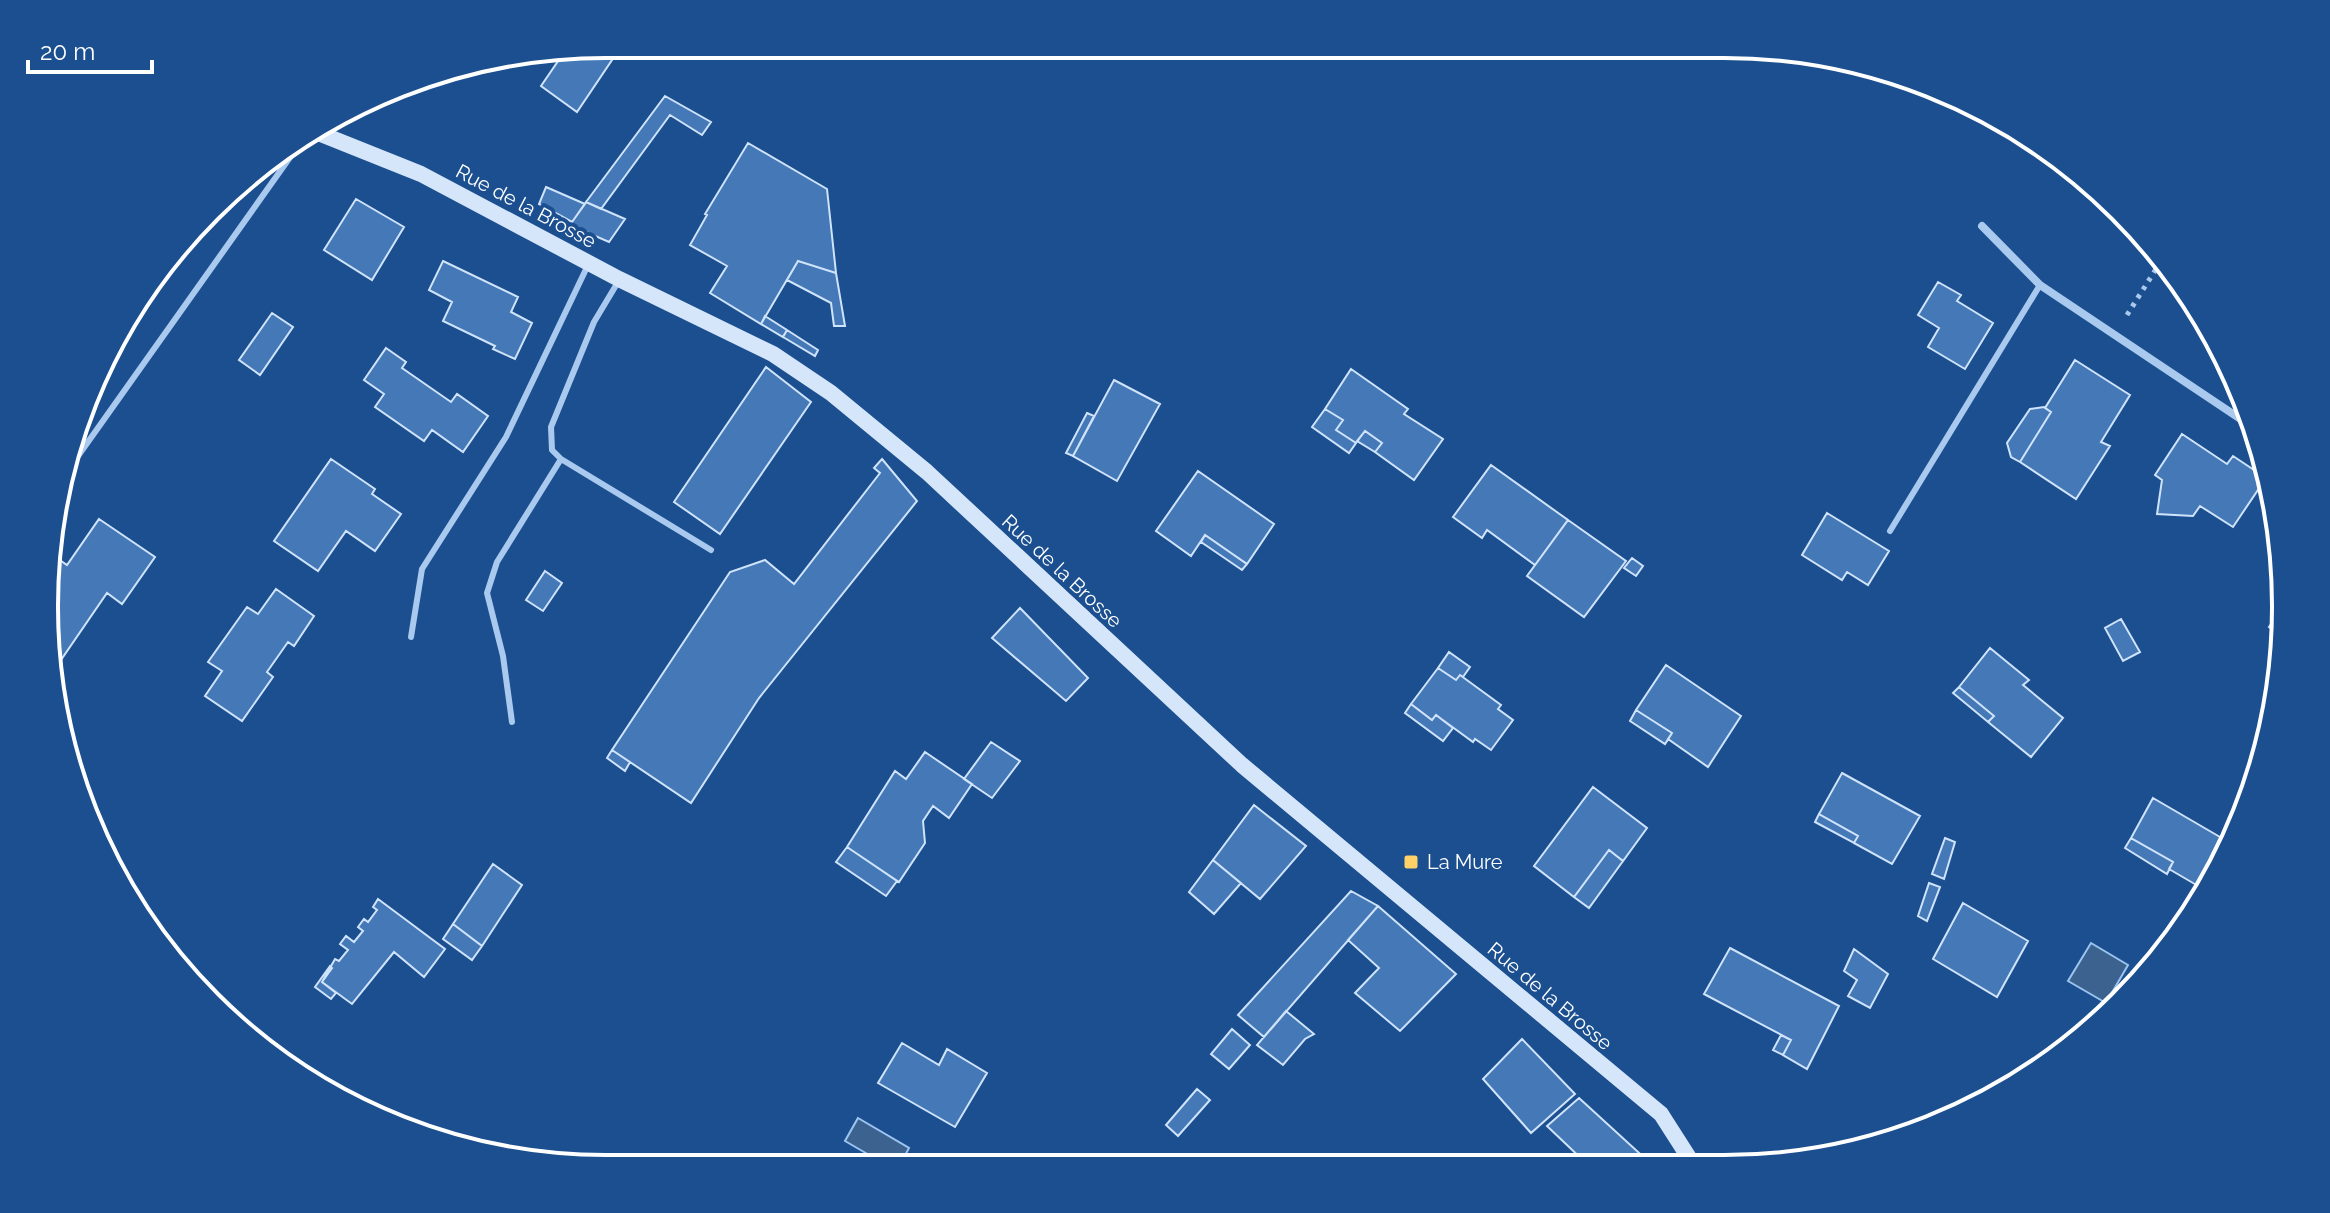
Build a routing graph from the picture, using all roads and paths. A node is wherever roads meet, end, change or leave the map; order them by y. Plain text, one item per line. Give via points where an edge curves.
1 (325, 136) edge
2 (288, 160) edge
3 (1982, 226) dead end
4 (590, 262) junction
5 (2156, 269) edge
6 (619, 279) junction
7 (2040, 285) junction
8 (2115, 335) junction
9 (2238, 417) edge
10 (81, 452) edge
11 (561, 459) junction
12 (1890, 531) dead end
13 (711, 550) dead end
14 (411, 637) dead end
15 (512, 722) dead end
16 (1687, 1155) edge

1 - 4 street, Rue de la Brosse via 421,174
2 - 10 lane
3 - 7 street
4 - 6 street, Rue de la Brosse
4 - 14 lane via 506,437 422,569
5 - 8 path
6 - 11 lane via 594,322 551,427 552,450
6 - 16 street, Rue de la Brosse via 773,354 831,393 927,472 1242,765 1661,1114
7 - 8 street
7 - 12 lane
8 - 9 street
11 - 13 lane
11 - 15 lane via 497,562 487,593

